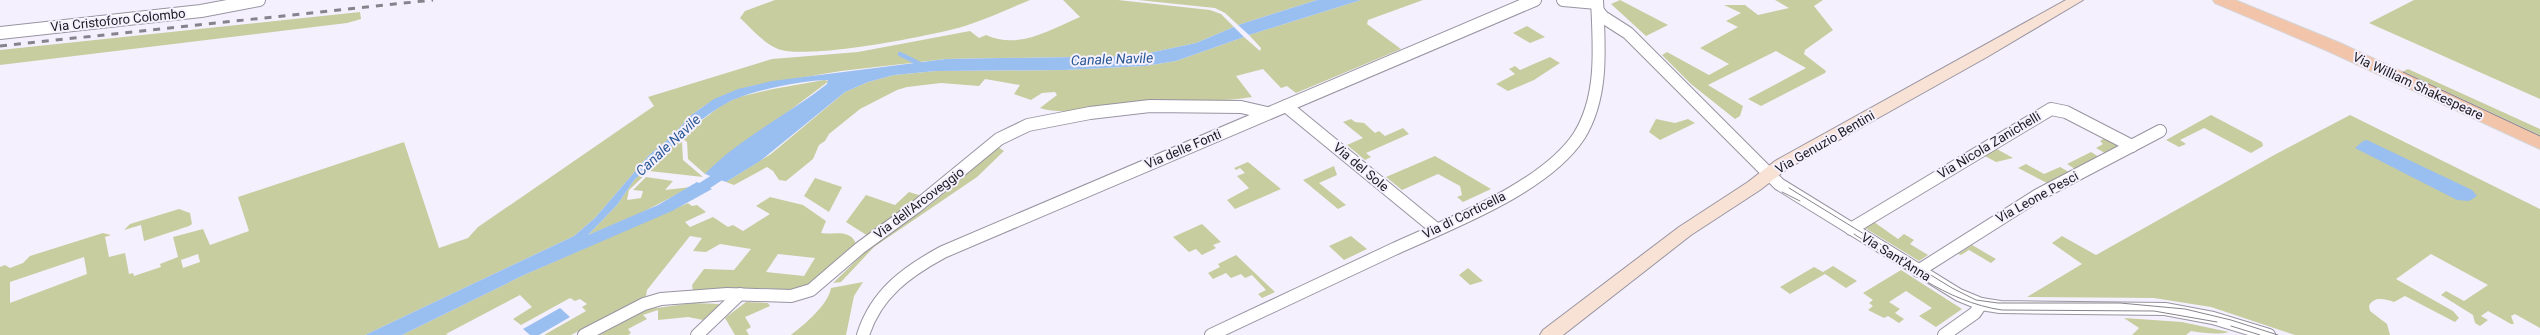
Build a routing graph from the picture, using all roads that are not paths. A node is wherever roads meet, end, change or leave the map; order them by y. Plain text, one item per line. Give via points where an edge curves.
1 (259, 0) edge
2 (1534, 0) edge
3 (1563, 0) edge
4 (2076, 0) edge
5 (2206, 0) edge
6 (2221, 0) edge
7 (1597, 5) edge
8 (2296, 31) junction
9 (0, 33) edge
10 (1286, 106) junction
11 (1267, 114) junction
12 (2160, 131) dead end
13 (2540, 143) edge
14 (2132, 146) junction
15 (1769, 174) junction
16 (1436, 229) junction
17 (1851, 229) junction
18 (1918, 270) junction
19 (740, 294) junction
20 (1981, 304) junction
21 (584, 335) edge
22 (697, 335) edge
23 (863, 335) edge
24 (1211, 335) edge
25 (1551, 335) edge
26 (1944, 335) edge
27 (2269, 335) edge

1 - 9 street, Via Cristoforo Colombo via 209,10
2 - 10 street, Via delle Fonti
3 - 7 street
4 - 15 street, Via Genuzio Bentini
5 - 8 main road, Via William Shakespeare
6 - 8 main road, Via William Shakespeare
7 - 15 street, Via Sant'Anna
7 - 16 street, Via di Corticella via 1599,63 1596,91 1588,117 1575,141 1559,159 1535,178
8 - 13 main road, Via William Shakespeare
10 - 11 street, Via delle Fonti
10 - 16 street, Via del Sole
11 - 19 street, Via dell'Arcoveggio via 1241,107 1150,106 1090,112 1028,125 999,139 916,207 860,248 811,290 791,296
11 - 23 street, Via delle Fonti via 924,262 882,294 869,316
12 - 14 street, Via Leone Pesci
14 - 17 street, Via Nicola Zanichelli via 2066,112 2051,109
14 - 18 street, Via Leone Pesci via 2038,195
15 - 17 street, Via Sant'Anna via 1784,187
15 - 25 street, Via Genuzio Bentini via 1685,231
16 - 24 street, Via di Corticella
17 - 18 street, Via Sant'Anna
18 - 20 street, Via Sant'Anna via 1959,295
19 - 21 street, Via dell'Arcoveggio via 689,296 652,301
19 - 22 street
20 - 26 street via 1975,313
20 - 27 street, Via Sant'Anna via 2165,309 2213,318

